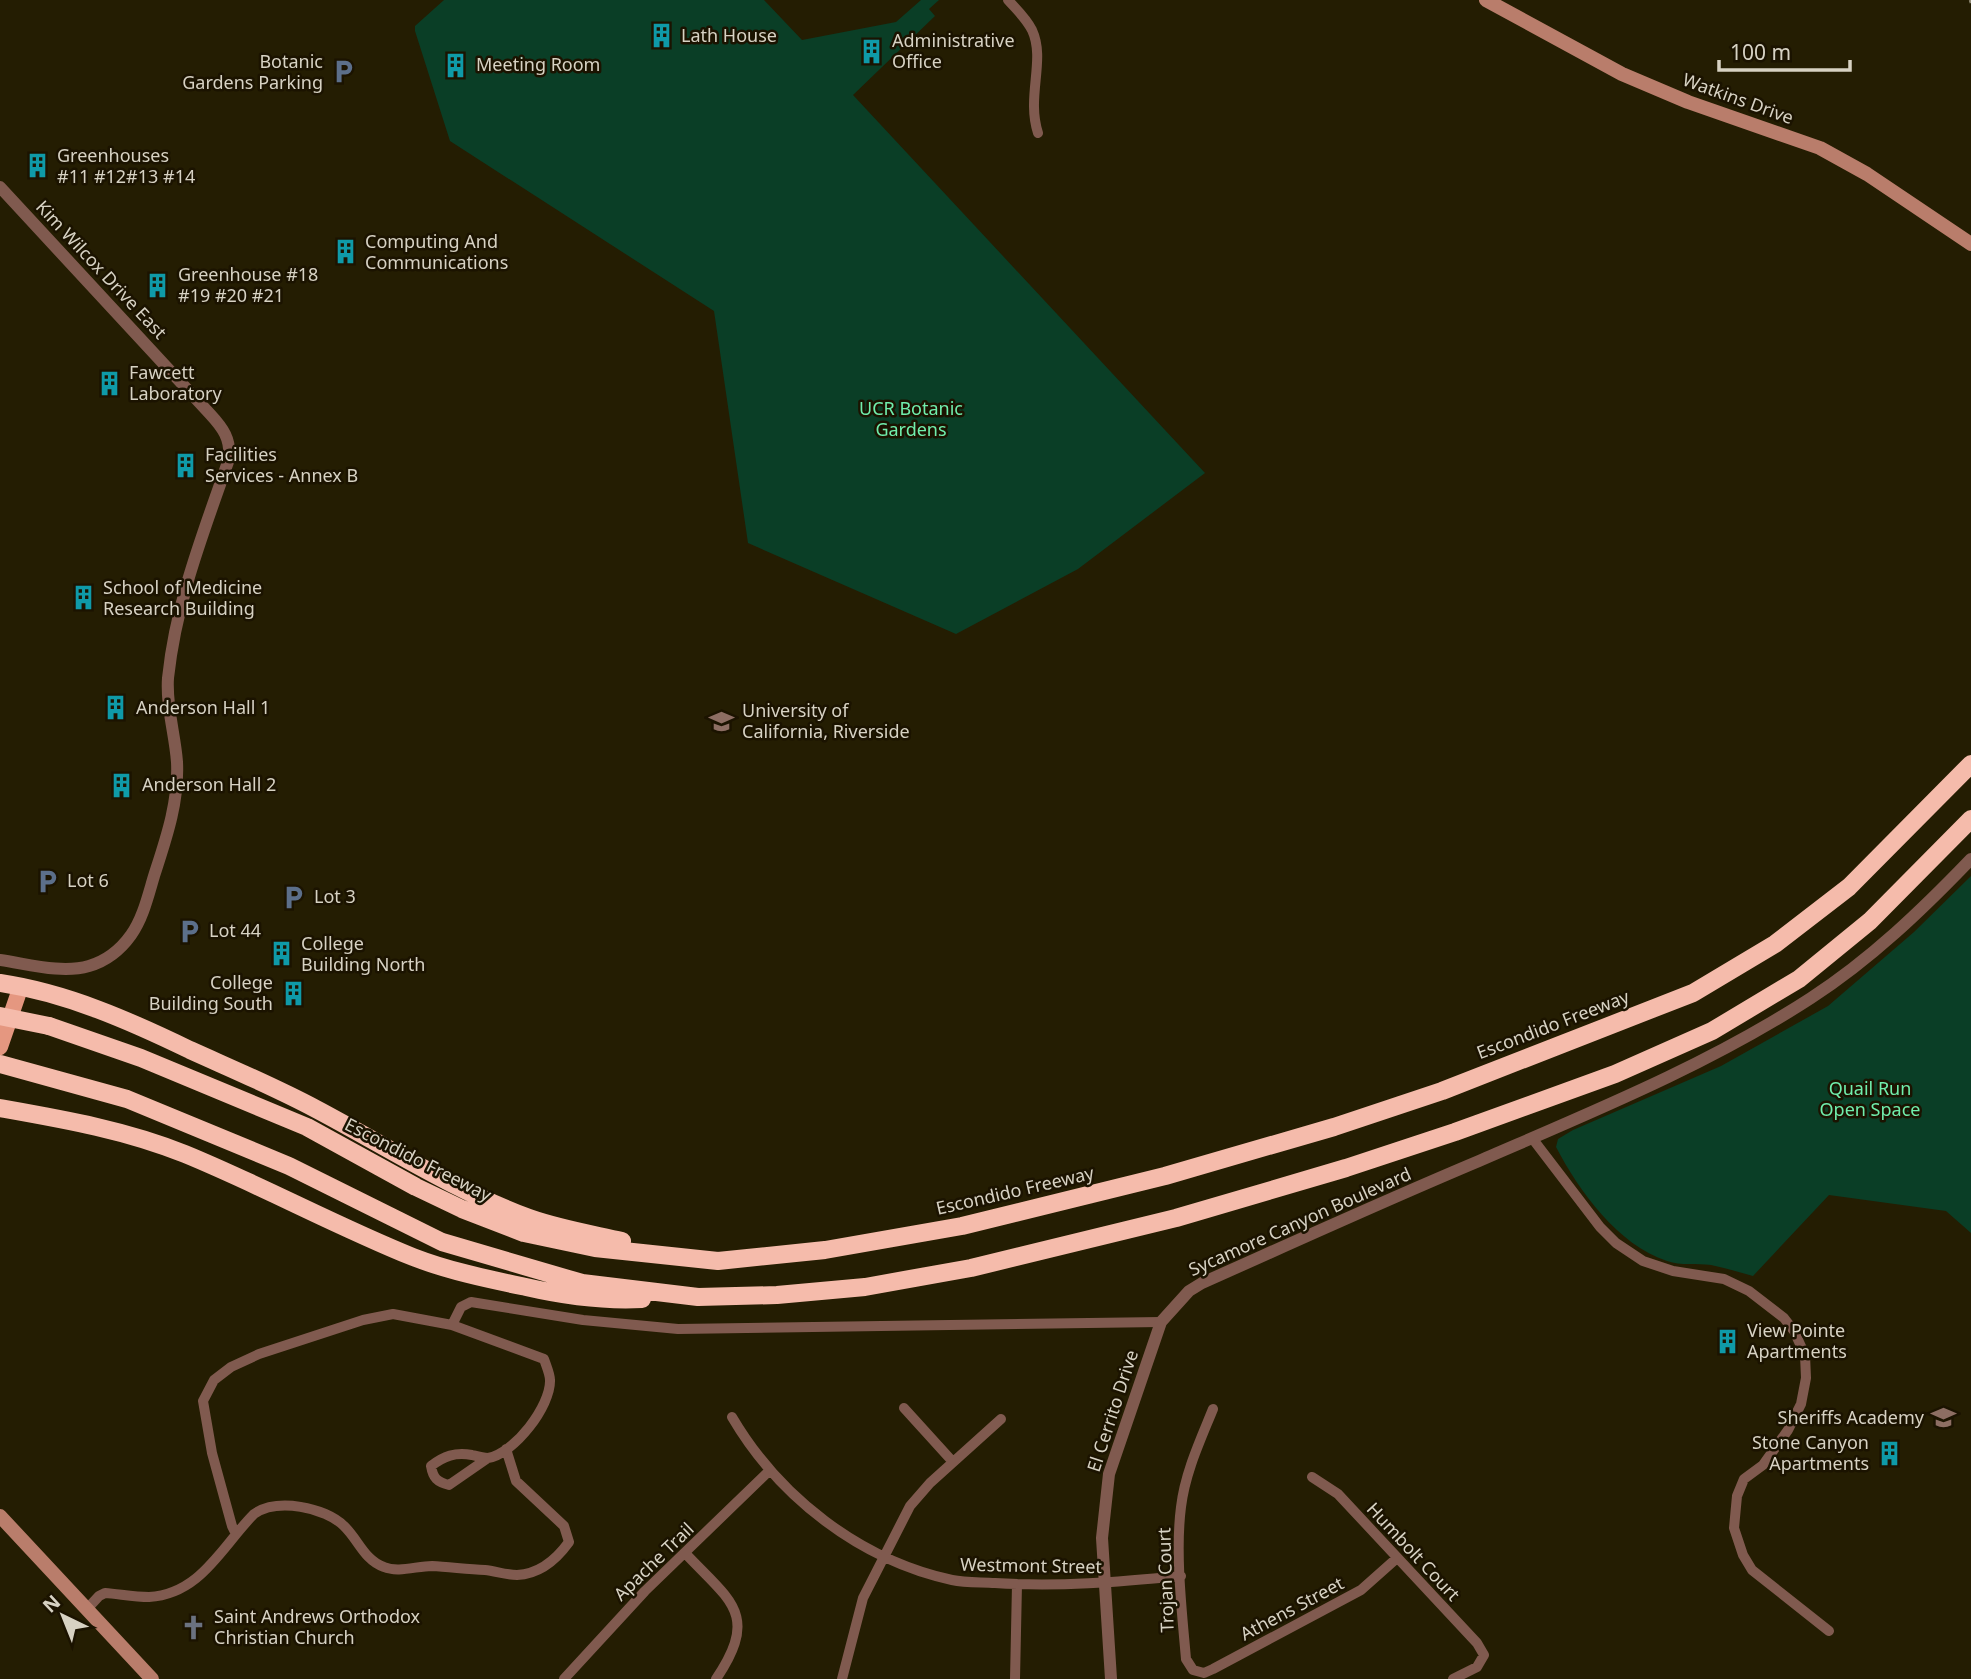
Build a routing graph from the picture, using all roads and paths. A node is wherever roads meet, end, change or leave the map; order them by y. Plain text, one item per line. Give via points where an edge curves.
1 (1007, 0) edge
2 (1486, 0) edge
3 (1038, 133) dead end
4 (0, 187) edge
5 (1971, 244) edge
6 (1971, 764) edge
7 (1971, 819) edge
8 (1971, 859) edge
9 (0, 960) edge
10 (0, 984) edge
11 (21, 986) junction
12 (0, 1016) edge
13 (0, 1047) edge
14 (0, 1064) edge
15 (0, 1108) edge
16 (1532, 1138) junction
17 (718, 1261) junction
18 (698, 1297) junction
19 (1161, 1322) junction
20 (452, 1325) junction
21 (904, 1408) dead end
22 (1213, 1409) dead end
23 (732, 1417) dead end
24 (1001, 1419) dead end
25 (506, 1449) junction
26 (488, 1458) junction
27 (953, 1462) junction
28 (769, 1471) junction
29 (1312, 1477) dead end
30 (0, 1516) edge
31 (236, 1534) junction
32 (685, 1553) junction
33 (883, 1557) junction
34 (1397, 1558) junction
35 (1181, 1576) junction
36 (1017, 1584) junction
37 (1106, 1584) junction
38 (87, 1609) junction
39 (1829, 1631) dead end
40 (1193, 1670) joint
41 (152, 1679) edge
42 (564, 1679) edge
43 (716, 1679) edge
44 (842, 1679) edge
45 (1015, 1679) edge
46 (1111, 1679) edge
47 (1453, 1679) edge

1 - 3 street via 1035,39 1032,102
2 - 5 main road, Watkins Drive via 1622,74 1820,148
4 - 9 street, Kim Wilcox Drive East via 210,414 229,441 229,459 188,575 173,642 168,694 177,760 173,811 140,919 114,953 91,965 64,969
6 - 17 highway, Escondido Freeway via 1849,887 1775,944 1692,993 1442,1091 1165,1176 962,1226 825,1250
7 - 18 highway via 1870,921 1799,979 1712,1031 1615,1074 1346,1168 1176,1218 984,1265 866,1286
8 - 16 street, Sycamore Canyon Boulevard via 1907,923 1813,997 1703,1060
10 - 11 highway
11 - 13 main road
11 - 17 highway via 121,1017 314,1107 435,1175 530,1218
12 - 17 highway, Escondido Freeway, bridge via 49,1026 141,1058 307,1127 416,1187 524,1233 595,1248
14 - 18 highway via 139,1104 289,1166 442,1242 582,1283
15 - 18 highway via 123,1133 185,1154 380,1243 460,1271 561,1295 615,1300
16 - 19 street, Sycamore Canyon Boulevard via 1202,1283
16 - 39 street via 1616,1243 1643,1261 1741,1287 1784,1318 1794,1331 1805,1354 1801,1404 1763,1465 1744,1479 1734,1528 1752,1570
19 - 20 street via 671,1329 471,1302 461,1307
19 - 37 street, El Cerrito Drive via 1109,1474 1102,1538
20 - 25 street via 544,1359 551,1381 543,1410
20 - 31 street via 393,1314 363,1320 259,1354 214,1380 203,1401 204,1412
21 - 27 street
22 - 35 street, Trojan Court via 1181,1506
23 - 28 street, Westmont Street
24 - 27 street
25 - 26 street
25 - 31 street via 516,1481 564,1527 569,1542 542,1569 517,1575 429,1566 386,1569 367,1556 334,1517 296,1505 263,1508
26 - 26 street via 462,1453 443,1457 431,1466 433,1476 449,1485
27 - 33 street via 910,1506
28 - 32 street, Apache Trail
28 - 33 street, Westmont Street via 826,1522
29 - 34 street, Humbolt Court via 1338,1494
30 - 38 main road
31 - 38 street via 203,1574 181,1589 147,1597 105,1593
32 - 42 street, Apache Trail
32 - 43 street via 728,1599 738,1618 738,1639
33 - 36 street, Westmont Street via 954,1580
33 - 44 street via 863,1598
34 - 40 street, Athens Street via 1349,1597 1213,1669 1204,1673
34 - 47 street, Humbolt Court via 1484,1655 1477,1667
35 - 37 street, Westmont Street
35 - 40 street, Trojan Court via 1186,1659
36 - 37 street, Westmont Street
36 - 45 street
37 - 46 street, El Cerrito Drive
38 - 41 main road

